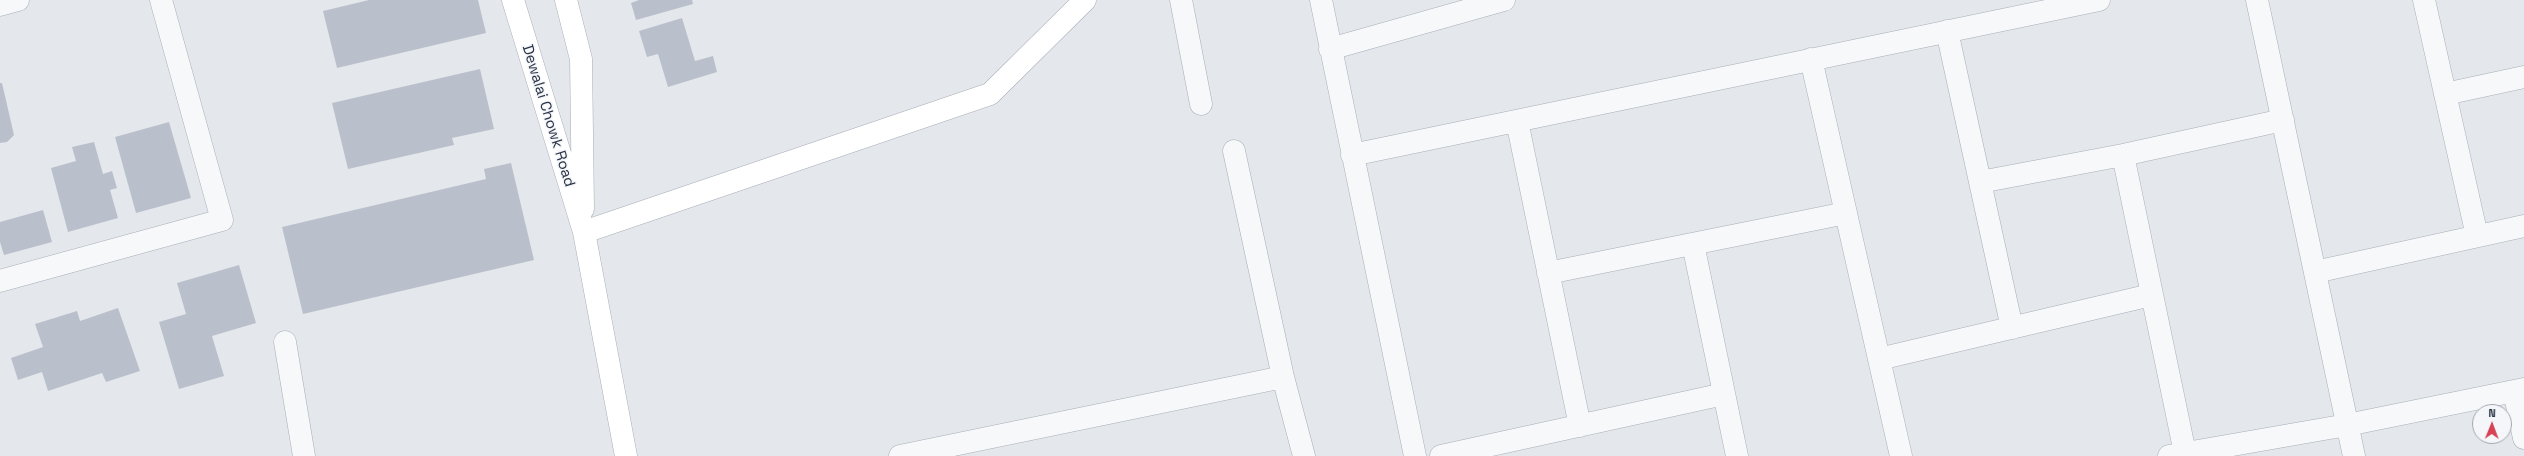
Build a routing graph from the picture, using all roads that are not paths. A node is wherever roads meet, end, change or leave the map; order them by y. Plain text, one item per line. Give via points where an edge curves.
1 (18, 0) edge
2 (161, 0) edge
3 (513, 0) edge
4 (566, 0) edge
5 (1085, 0) edge
6 (1181, 0) edge
7 (1321, 0) edge
8 (1504, 0) edge
9 (2099, 0) edge
10 (2257, 0) edge
11 (2424, 0) edge
12 (1470, 4) edge
13 (0, 5) edge
14 (1947, 31) junction
15 (1330, 49) junction
16 (1811, 59) junction
17 (2524, 77) edge
18 (2445, 94) junction
19 (1201, 104) dead end
20 (2283, 120) junction
21 (1517, 121) junction
22 (1234, 151) dead end
23 (1352, 155) junction
24 (2123, 155) junction
25 (1980, 182) junction
26 (1846, 213) junction
27 (2524, 226) edge
28 (584, 232) junction
29 (2477, 236) junction
30 (1693, 244) junction
31 (2315, 272) junction
32 (1548, 273) junction
33 (0, 281) edge
34 (2151, 295) junction
35 (2012, 328) junction
36 (285, 342) dead end
37 (1879, 359) junction
38 (1283, 377) junction
39 (2519, 390) edge
40 (1724, 394) junction
41 (2347, 425) junction
42 (1580, 426) junction
43 (2524, 438) edge
44 (2177, 454) edge
45 (304, 456) edge
46 (626, 456) edge
47 (900, 456) edge
48 (1304, 456) edge
49 (1416, 456) edge
50 (1441, 456) edge
51 (1737, 456) edge
52 (1901, 456) edge
53 (2354, 456) edge

1 - 13 street
2 - 33 street via 222,220
3 - 28 main road, Dewalai Chowk Road
4 - 28 main road, Dewalai Chowk Road via 581,59
5 - 28 main road via 990,94
6 - 19 street
7 - 15 street
8 - 12 street
9 - 14 street
10 - 20 street
11 - 18 street
12 - 15 street
14 - 16 street
14 - 25 street
15 - 23 street
16 - 21 street
16 - 26 street
17 - 18 street
18 - 29 street
20 - 24 street
20 - 31 street
21 - 23 street
21 - 32 street
22 - 38 street
23 - 49 street
24 - 25 street
24 - 34 street
25 - 35 street
26 - 30 street
26 - 37 street
27 - 29 street
28 - 46 main road, Dewalai Chowk Road
29 - 31 street
30 - 32 street
30 - 40 street
31 - 41 street
32 - 42 street
34 - 35 street
34 - 44 street
35 - 37 street
36 - 45 street
37 - 52 street
38 - 47 street
38 - 48 street
39 - 41 street
39 - 43 street
40 - 42 street
40 - 51 street
41 - 44 street
41 - 53 street
42 - 50 street

